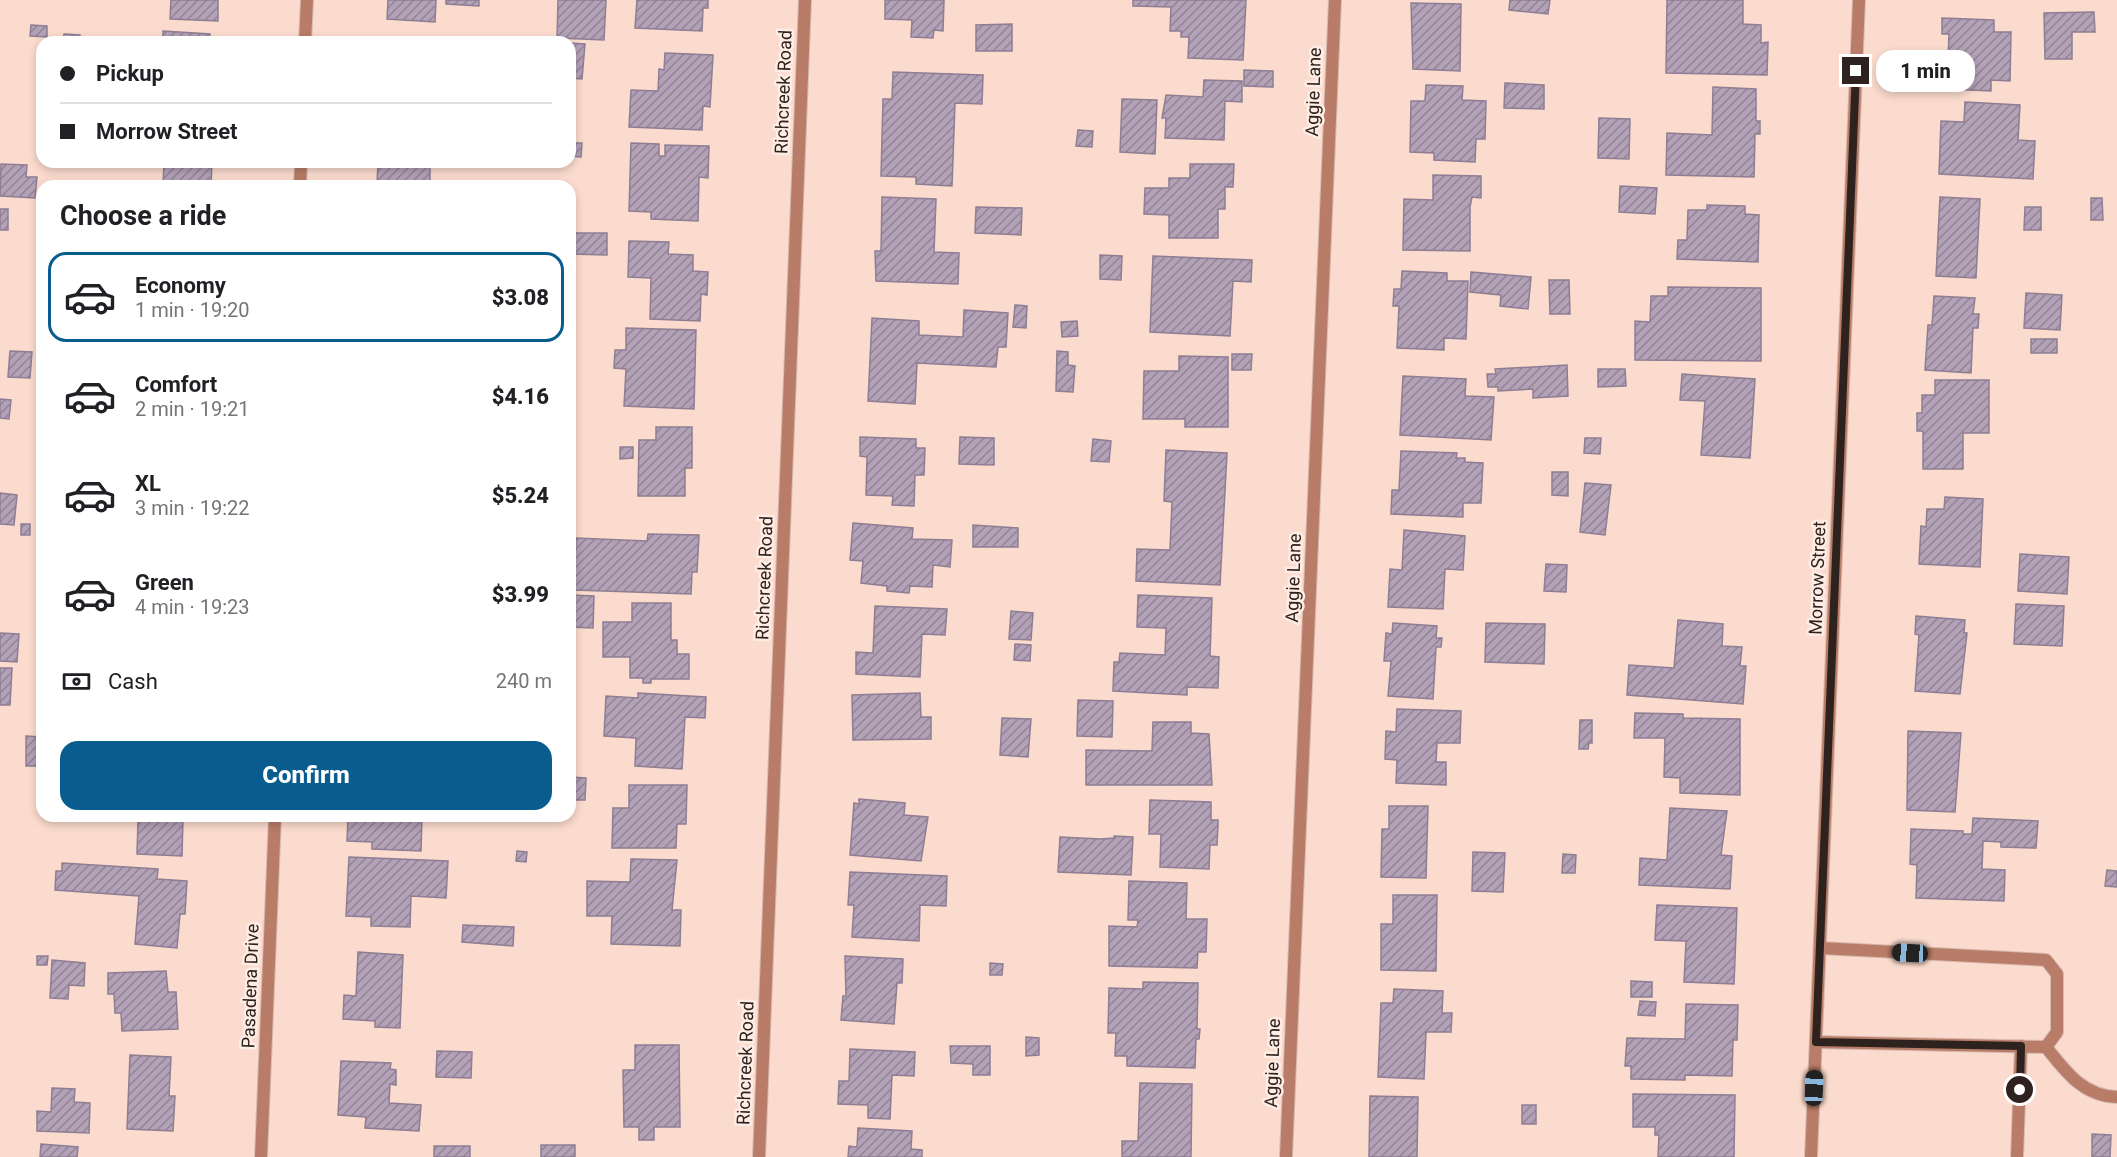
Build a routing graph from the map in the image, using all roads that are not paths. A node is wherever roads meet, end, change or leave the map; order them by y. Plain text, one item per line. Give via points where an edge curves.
1 (307, 0) edge
2 (805, 0) edge
3 (1335, 0) edge
4 (1859, 0) edge
5 (305, 36) edge
6 (275, 822) edge
7 (1820, 948) junction
8 (1816, 1042) junction
9 (2021, 1046) junction
10 (2046, 1047) junction
11 (2117, 1097) edge
12 (261, 1157) edge
13 (759, 1157) edge
14 (1286, 1157) edge
15 (1811, 1157) edge
16 (2017, 1157) edge

1 - 5 street
2 - 13 street, Richcreek Road
3 - 14 street, Aggie Lane
4 - 7 street, Morrow Street
6 - 12 street, Pasadena Drive
7 - 8 street, Morrow Street
7 - 10 street via 2046,960 2057,974 2057,1032
8 - 9 street
8 - 15 street, Morrow Street
9 - 10 street
9 - 16 street
10 - 11 street via 2073,1079 2093,1094

